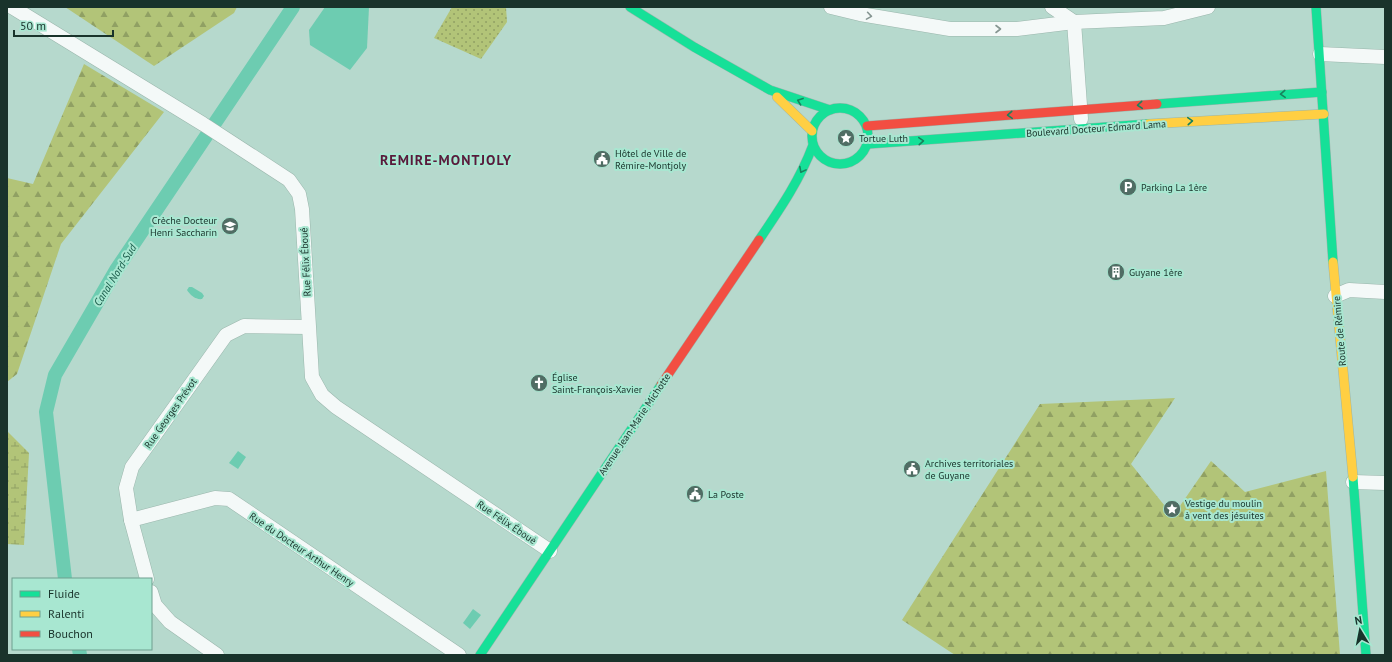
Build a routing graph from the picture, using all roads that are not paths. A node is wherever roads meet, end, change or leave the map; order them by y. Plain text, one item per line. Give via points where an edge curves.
1 (12, 7) edge
2 (630, 7) edge
3 (831, 7) edge
4 (1052, 7) edge
5 (1208, 7) edge
6 (1316, 7) edge
7 (1141, 13) edge
8 (1074, 22) junction
9 (1320, 54) junction
10 (1385, 57) edge
11 (770, 90) junction
12 (1322, 92) junction
13 (830, 110) junction
14 (1080, 110) junction
15 (1324, 114) junction
16 (867, 126) junction
17 (1082, 129) junction
18 (812, 131) junction
19 (868, 144) junction
20 (813, 145) junction
21 (838, 165) junction
22 (823, 171) dead end
23 (805, 182) dead end
24 (790, 194) junction
25 (1385, 292) edge
26 (1335, 296) junction
27 (308, 327) junction
28 (1353, 482) junction
29 (1385, 483) edge
30 (130, 520) junction
31 (550, 551) junction
32 (147, 578) edge
33 (152, 595) edge
34 (217, 655) edge
35 (459, 655) edge
36 (480, 655) edge
37 (1366, 655) edge

1 - 27 street, Rue Félix Éboué via 289,180 299,194 302,209
2 - 11 street
3 -> 8 street via 950,29 1016,29
4 - 8 street
5 - 7 street via 1164,18
6 - 9 street, Route de Rémire
7 - 8 street
8 - 14 street
9 - 10 street
9 - 12 street, Route de Rémire
13 -> 11 street
11 - 18 street
12 -> 14 street, Boulevard Docteur Edmard Lama
12 - 15 street, Route de Rémire
13 - 16 street via 848,109 862,118
13 - 18 street via 818,118
14 -> 16 street, Boulevard Docteur Edmard Lama
14 - 17 street
17 -> 15 street, Boulevard Docteur Edmard Lama
15 - 26 street, Route de Rémire
16 - 19 street
19 -> 17 street, Boulevard Docteur Edmard Lama
18 - 20 street
19 - 21 street via 856,160
20 - 21 street via 818,155
20 -> 24 street, Avenue Jean-Marie Michotte
21 - 22 street
23 - 24 street, Avenue Jean-Marie Michotte
24 - 31 street, Avenue Jean-Marie Michotte
25 - 26 street via 1349,290
26 - 28 street, Route de Rémire
27 - 30 street, Rue Georges Prévot via 244,326 226,335 132,468 126,488
27 - 31 street, Rue Félix Éboué via 312,377 322,395
28 - 29 street
28 - 37 street, Route de Rémire
30 - 32 street, Rue Georges Prévot
30 - 35 street, Rue du Docteur Arthur Henry via 215,498 229,499
31 - 36 street, Avenue Jean-Marie Michotte
33 - 34 street via 155,605 170,622

